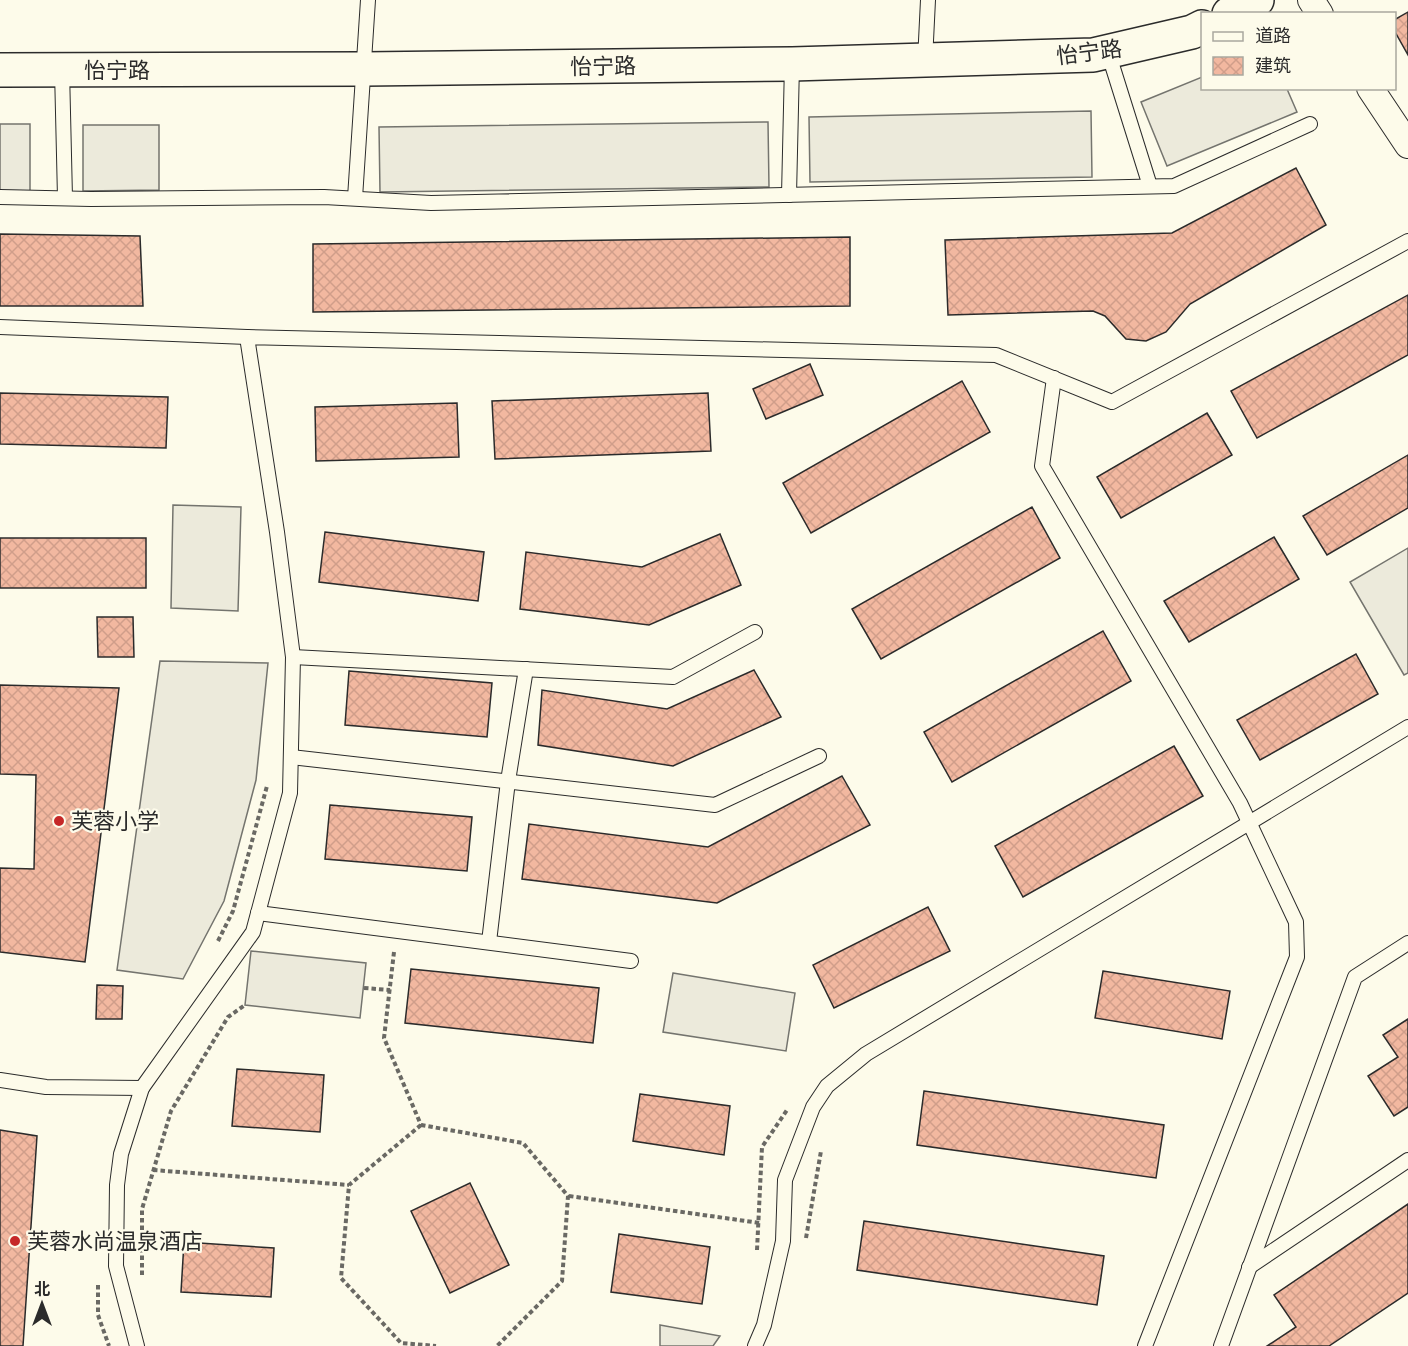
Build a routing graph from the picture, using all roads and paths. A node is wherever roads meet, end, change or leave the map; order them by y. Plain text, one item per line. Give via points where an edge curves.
1 (368, 0) edge
2 (928, 0) edge
3 (1257, 0) edge
4 (1234, 12) edge
5 (1201, 28) edge
6 (1108, 52) junction
7 (925, 61) junction
8 (792, 64) junction
9 (365, 69) junction
10 (0, 70) edge
11 (62, 70) junction
12 (1371, 90) edge
13 (1310, 124) dead end
14 (1408, 145) edge
15 (1150, 186) junction
16 (789, 195) junction
17 (0, 197) edge
18 (65, 198) junction
19 (355, 198) junction
20 (1408, 241) edge
21 (0, 327) edge
22 (247, 337) junction
23 (1053, 378) junction
24 (755, 632) dead end
25 (293, 657) junction
26 (526, 669) junction
27 (1408, 727) edge
28 (819, 756) dead end
29 (291, 757) junction
30 (508, 781) junction
31 (267, 785) dead end
32 (1249, 824) junction
33 (258, 913) junction
34 (397, 931) junction
35 (489, 942) junction
36 (1408, 943) edge
37 (213, 950) dead end
38 (632, 961) dead end
39 (364, 988) dead end
40 (390, 990) junction
41 (245, 1005) dead end
42 (0, 1080) edge
43 (142, 1088) junction
44 (421, 1125) junction
45 (821, 1149) dead end
46 (1408, 1160) edge
47 (153, 1170) junction
48 (349, 1185) junction
49 (568, 1196) junction
50 (759, 1223) dead end
51 (803, 1249) dead end
52 (1250, 1267) junction
53 (142, 1280) dead end
54 (98, 1281) dead end
55 (109, 1346) edge
56 (137, 1346) edge
57 (436, 1346) edge
58 (497, 1346) edge
59 (756, 1346) edge
60 (1145, 1346) edge
61 (1221, 1346) edge

1 - 9 lane
2 - 7 lane
3 - 4 street
5 - 6 street, 怡宁路
6 - 7 street, 怡宁路
6 - 15 lane
7 - 8 street, 怡宁路
8 - 9 street, 怡宁路
8 - 16 lane
9 - 11 street, 怡宁路
9 - 19 lane
10 - 11 street, 怡宁路
11 - 18 lane
12 - 14 street
13 - 15 lane via 1174,186
15 - 16 lane
16 - 19 lane via 431,203
17 - 18 lane
18 - 19 lane
20 - 23 lane via 1112,402
21 - 22 lane
22 - 23 lane via 996,355
22 - 25 lane
23 - 32 lane via 1042,466
24 - 26 lane via 673,677
25 - 26 lane
25 - 29 lane
26 - 30 lane
27 - 32 lane
28 - 30 lane via 715,805
29 - 30 lane
29 - 33 lane via 290,793
30 - 35 lane
31 - 37 path via 233,911
32 - 59 lane via 866,1054 827,1086 813,1107 785,1180 783,1240
32 - 60 lane via 1296,922 1297,957
33 - 34 lane
33 - 43 lane via 253,932
34 - 35 lane
34 - 40 path
35 - 38 lane
36 - 52 lane via 1354,977
39 - 40 path
40 - 44 path via 384,1038
41 - 47 path via 228,1017 171,1111
42 - 43 lane via 46,1087
43 - 56 lane via 121,1154 117,1185 116,1266
44 - 48 path
44 - 49 path via 523,1143
45 - 51 path
46 - 52 lane
47 - 48 path
47 - 53 path via 142,1209
48 - 57 path via 340,1278 401,1343
49 - 50 path
49 - 58 path via 562,1281
52 - 61 lane
54 - 55 path via 98,1315

